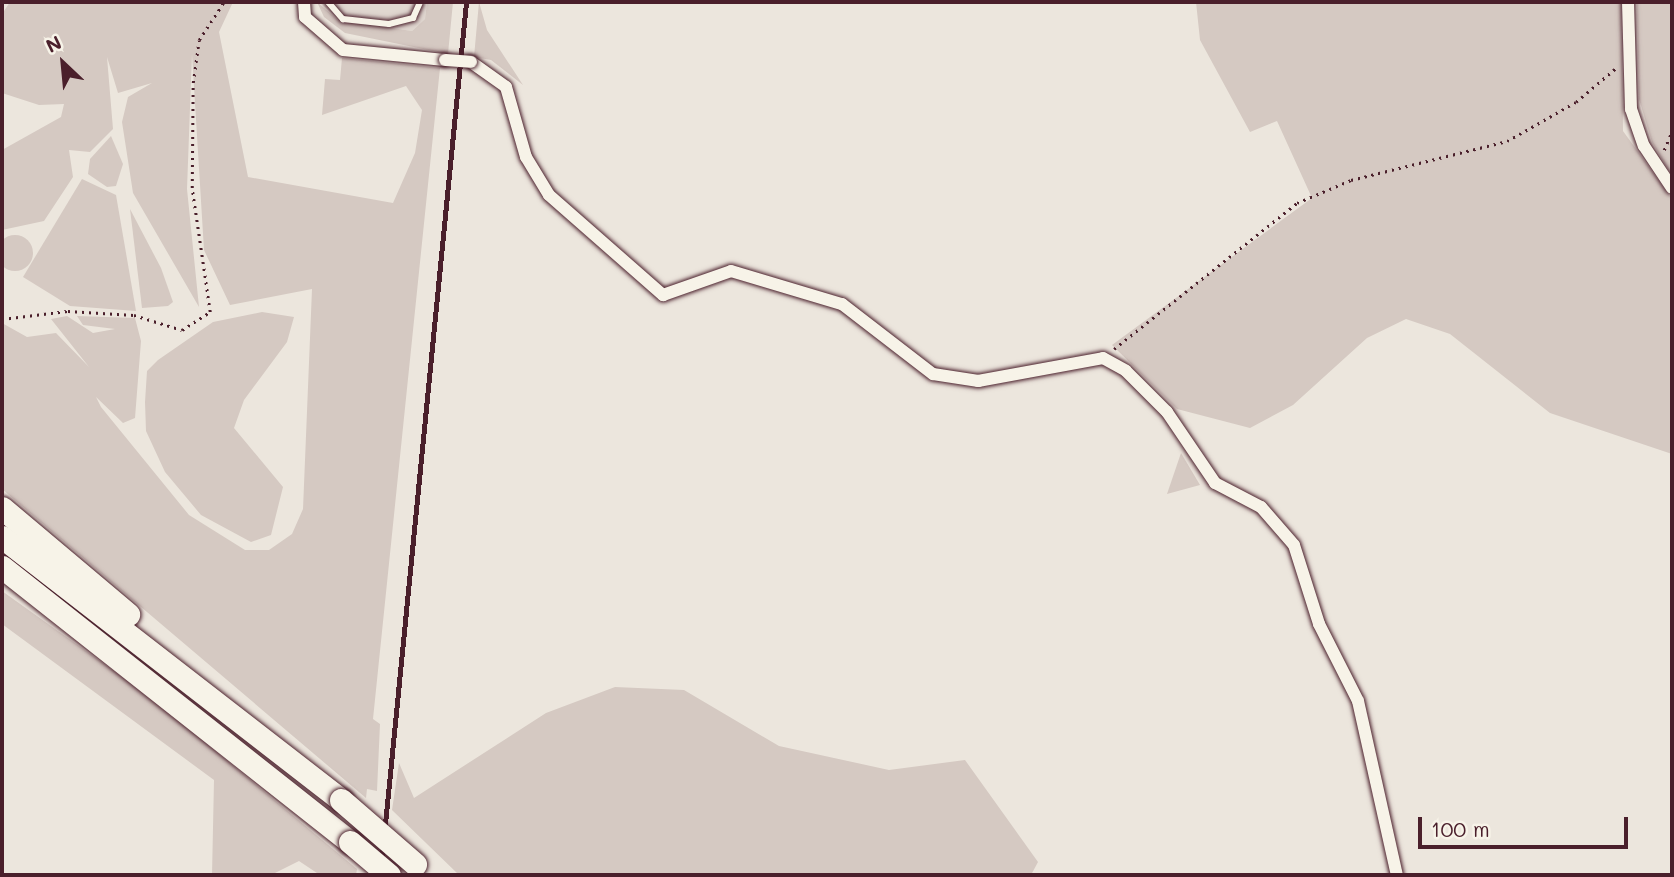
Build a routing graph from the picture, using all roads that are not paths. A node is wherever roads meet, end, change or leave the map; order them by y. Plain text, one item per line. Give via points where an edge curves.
1 (304, 2) edge
2 (328, 2) edge
3 (419, 2) edge
4 (1628, 2) edge
5 (1672, 188) edge
6 (2, 508) edge
7 (2, 537) edge
8 (2, 567) edge
9 (2, 575) edge
10 (66, 614) junction
11 (264, 737) junction
12 (422, 869) edge
13 (389, 875) edge
14 (1396, 875) edge

1 - 14 street, bridge via 305,17 344,50 471,62 506,87 526,157 549,195 663,295 731,271 796,286 842,304 933,374 978,381 1103,358 1126,371 1167,412 1214,483 1261,507 1294,545 1319,624 1358,701
2 - 3 lane via 343,19 389,24 413,18
4 - 5 street via 1631,109
6 - 11 highway
7 - 11 highway
8 - 10 highway
9 - 10 highway
10 - 13 highway, bridge
11 - 12 highway, bridge

